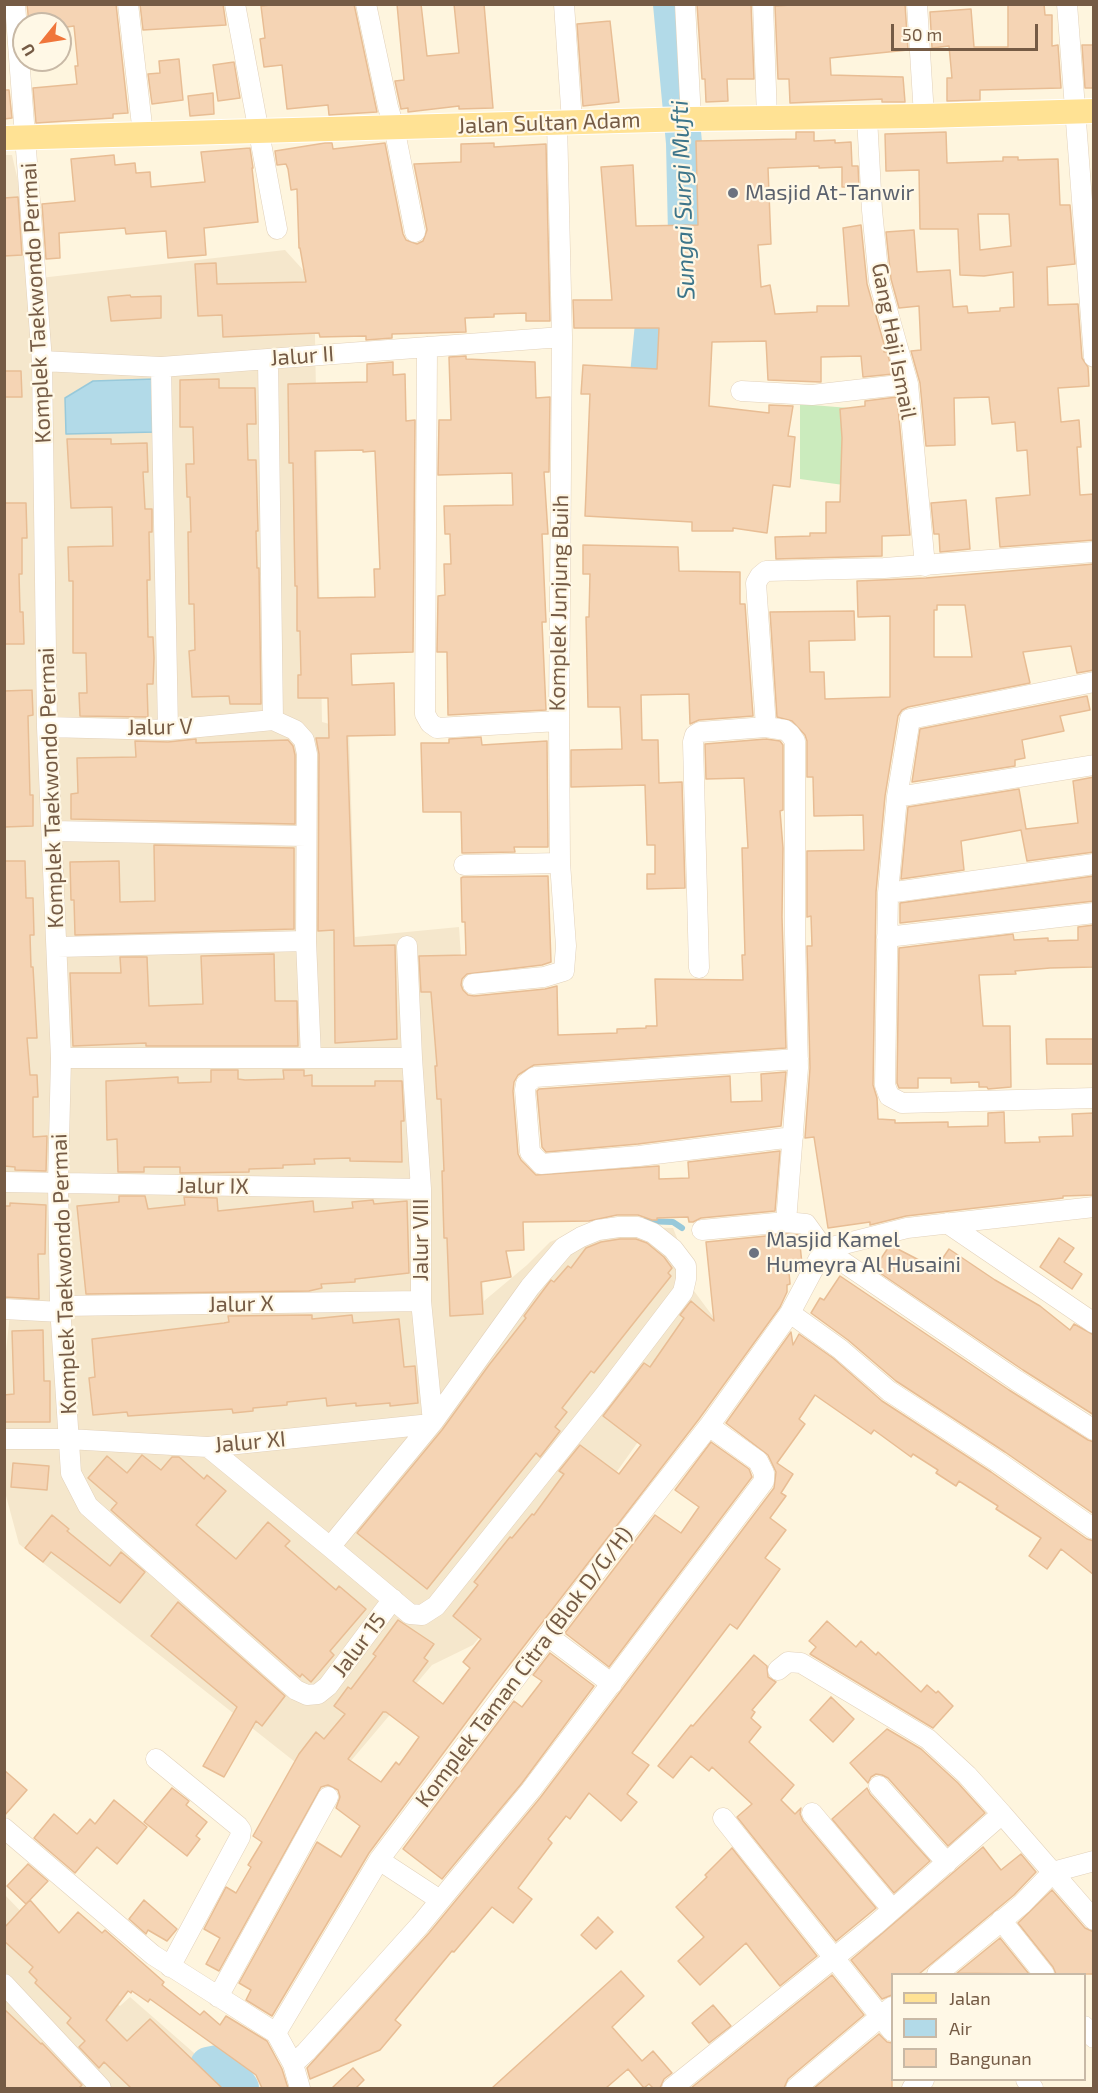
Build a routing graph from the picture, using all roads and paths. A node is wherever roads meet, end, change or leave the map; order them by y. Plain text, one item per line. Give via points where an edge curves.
1 (15, 4) edge
2 (128, 4) edge
3 (235, 4) edge
4 (366, 4) edge
5 (564, 4) edge
6 (685, 4) edge
7 (763, 4) edge
8 (917, 4) edge
9 (1067, 4) edge
10 (1085, 111) edge
11 (924, 116) junction
12 (867, 117) junction
13 (767, 118) junction
14 (682, 119) junction
15 (565, 122) junction
16 (394, 127) junction
17 (259, 131) junction
18 (143, 134) junction
19 (16, 137) edge
20 (277, 229) dead end
21 (415, 232) dead end
22 (562, 337) junction
23 (428, 347) junction
24 (1094, 357) edge
25 (268, 359) junction
26 (42, 361) junction
27 (161, 367) junction
28 (908, 384) junction
29 (741, 391) dead end
30 (1094, 552) edge
31 (925, 566) junction
32 (1094, 682) edge
33 (273, 720) junction
34 (559, 721) junction
35 (47, 727) junction
36 (766, 727) junction
37 (168, 730) junction
38 (1094, 765) edge
39 (897, 797) junction
40 (52, 831) junction
41 (306, 836) junction
42 (560, 863) junction
43 (1094, 864) edge
44 (464, 865) dead end
45 (888, 893) junction
46 (1094, 913) edge
47 (887, 937) junction
48 (306, 941) junction
49 (57, 946) junction
50 (407, 946) dead end
51 (699, 968) dead end
52 (473, 984) dead end
53 (61, 1058) junction
54 (311, 1058) junction
55 (412, 1058) junction
56 (798, 1059) junction
57 (1094, 1098) edge
58 (793, 1137) junction
59 (4, 1182) edge
60 (58, 1184) junction
61 (421, 1189) junction
62 (1094, 1206) edge
63 (786, 1222) junction
64 (947, 1223) junction
65 (702, 1230) dead end
66 (825, 1250) junction
67 (421, 1301) junction
68 (4, 1309) edge
69 (60, 1309) junction
70 (790, 1313) junction
71 (1094, 1323) edge
72 (432, 1423) junction
73 (709, 1426) junction
74 (1094, 1430) edge
75 (4, 1439) edge
76 (68, 1439) junction
77 (208, 1446) junction
78 (1094, 1529) edge
79 (330, 1547) junction
80 (393, 1599) junction
81 (548, 1636) junction
82 (778, 1670) dead end
83 (612, 1684) junction
84 (156, 1759) dead end
85 (879, 1786) dead end
86 (328, 1797) dead end
87 (812, 1813) dead end
88 (1002, 1814) junction
89 (723, 1818) dead end
90 (4, 1828) edge
91 (379, 1860) junction
92 (1094, 1861) edge
93 (947, 1863) junction
94 (1053, 1872) junction
95 (440, 1900) junction
96 (892, 1909) junction
97 (1001, 1920) junction
98 (1094, 1920) edge
99 (834, 1959) junction
100 (170, 1967) junction
101 (943, 1973) edge
102 (1043, 1973) edge
103 (4, 1984) edge
104 (219, 1997) junction
105 (888, 2018) edge
106 (290, 2049) junction
107 (101, 2088) edge
108 (300, 2088) edge
109 (672, 2088) edge
110 (796, 2088) edge

1 - 19 street, Komplek Taekwondo Permai
2 - 18 street
3 - 17 street
4 - 16 street
5 - 15 street, Komplek Junjung Buih
6 - 14 street
7 - 13 street
8 - 11 street
9 - 10 street
10 - 11 main road, Jalan Sultan Adam
10 - 24 street
11 - 12 main road, Jalan Sultan Adam
12 - 13 main road, Jalan Sultan Adam
12 - 28 street, Gang Haji Ismail via 879,281
13 - 14 main road, Jalan Sultan Adam
14 - 15 main road, Jalan Sultan Adam
15 - 16 main road, Jalan Sultan Adam
15 - 22 street, Komplek Junjung Buih
16 - 17 main road, Jalan Sultan Adam
16 - 21 street
17 - 18 main road, Jalan Sultan Adam
17 - 20 street
18 - 19 main road, Jalan Sultan Adam
19 - 26 street, Komplek Taekwondo Permai
22 - 23 street, Jalur II
22 - 34 street, Komplek Junjung Buih
23 - 25 street, Jalur II
23 - 34 street, Komplek Junjung Buih via 425,714 437,728
25 - 27 street, Jalur II
25 - 33 street
26 - 27 street, Jalur II
26 - 35 street, Komplek Taekwondo Permai
27 - 37 street
28 - 29 street via 812,395
28 - 31 street, Gang Haji Ismail
30 - 31 street
31 - 36 street via 766,571 760,576 756,583
32 - 39 street via 910,719
33 - 37 street, Jalur V
33 - 41 street via 296,730 304,740
34 - 42 street
35 - 37 street, Jalur V
35 - 40 street, Komplek Taekwondo Permai
36 - 51 street via 700,732 693,742
36 - 56 street via 785,730 795,741
38 - 39 street
39 - 45 street
40 - 41 street
40 - 49 street, Komplek Taekwondo Permai
41 - 48 street
42 - 44 street
42 - 52 street via 564,971
43 - 45 street
45 - 47 street
46 - 47 street
47 - 57 street via 885,1085 895,1101
48 - 49 street
48 - 54 street
49 - 53 street, Komplek Taekwondo Permai
50 - 55 street, Jalur VIII
53 - 54 street
53 - 60 street, Komplek Taekwondo Permai
54 - 55 street
55 - 61 street, Jalur VIII
56 - 58 street
56 - 58 street via 535,1077 525,1090 530,1152 541,1164
58 - 63 street
59 - 60 street, Jalur IX
60 - 61 street, Jalur IX
60 - 69 street, Komplek Taekwondo Permai
61 - 67 street, Jalur VIII
62 - 64 street
63 - 65 street
63 - 66 street via 806,1224
64 - 66 street via 907,1228
64 - 71 street
66 - 70 street, Komplek Taman Citra (Blok D/G/H)
66 - 74 street
67 - 69 street, Jalur X
67 - 72 street, Jalur VIII
68 - 69 street, Jalur X
69 - 76 street, Komplek Taekwondo Permai
70 - 73 street, Komplek Taman Citra (Blok D/G/H)
70 - 78 street via 889,1391
72 - 77 street, Jalur XI
72 - 79 street
72 - 80 street, Jalur 15 via 530,1287 564,1247 580,1237 598,1230 638,1227 673,1249 686,1266 683,1292 436,1606 422,1615 410,1614
73 - 81 street, Komplek Taman Citra (Blok D/G/H)
73 - 83 street via 758,1461 764,1481
75 - 76 street, Jalur XI
76 - 77 street, Jalur XI
76 - 80 street, Jalur 15 via 71,1473 88,1506 296,1690 318,1694 328,1686
77 - 79 street
79 - 80 street
81 - 83 street
81 - 91 street, Komplek Taman Citra (Blok D/G/H)
82 - 88 street via 788,1662 801,1663 928,1738
83 - 95 street
84 - 100 street via 241,1830
85 - 93 street
86 - 104 street
87 - 96 street
88 - 93 street
88 - 94 street
89 - 99 street
90 - 100 street
91 - 95 street
91 - 106 street, Komplek Taman Citra (Blok D/G/H)
92 - 94 street
93 - 96 street
94 - 97 street
94 - 98 street
95 - 106 street
96 - 99 street
97 - 101 street
97 - 102 street
99 - 105 street
99 - 109 street
100 - 104 street
103 - 107 street
104 - 106 street
105 - 110 street
106 - 108 street

